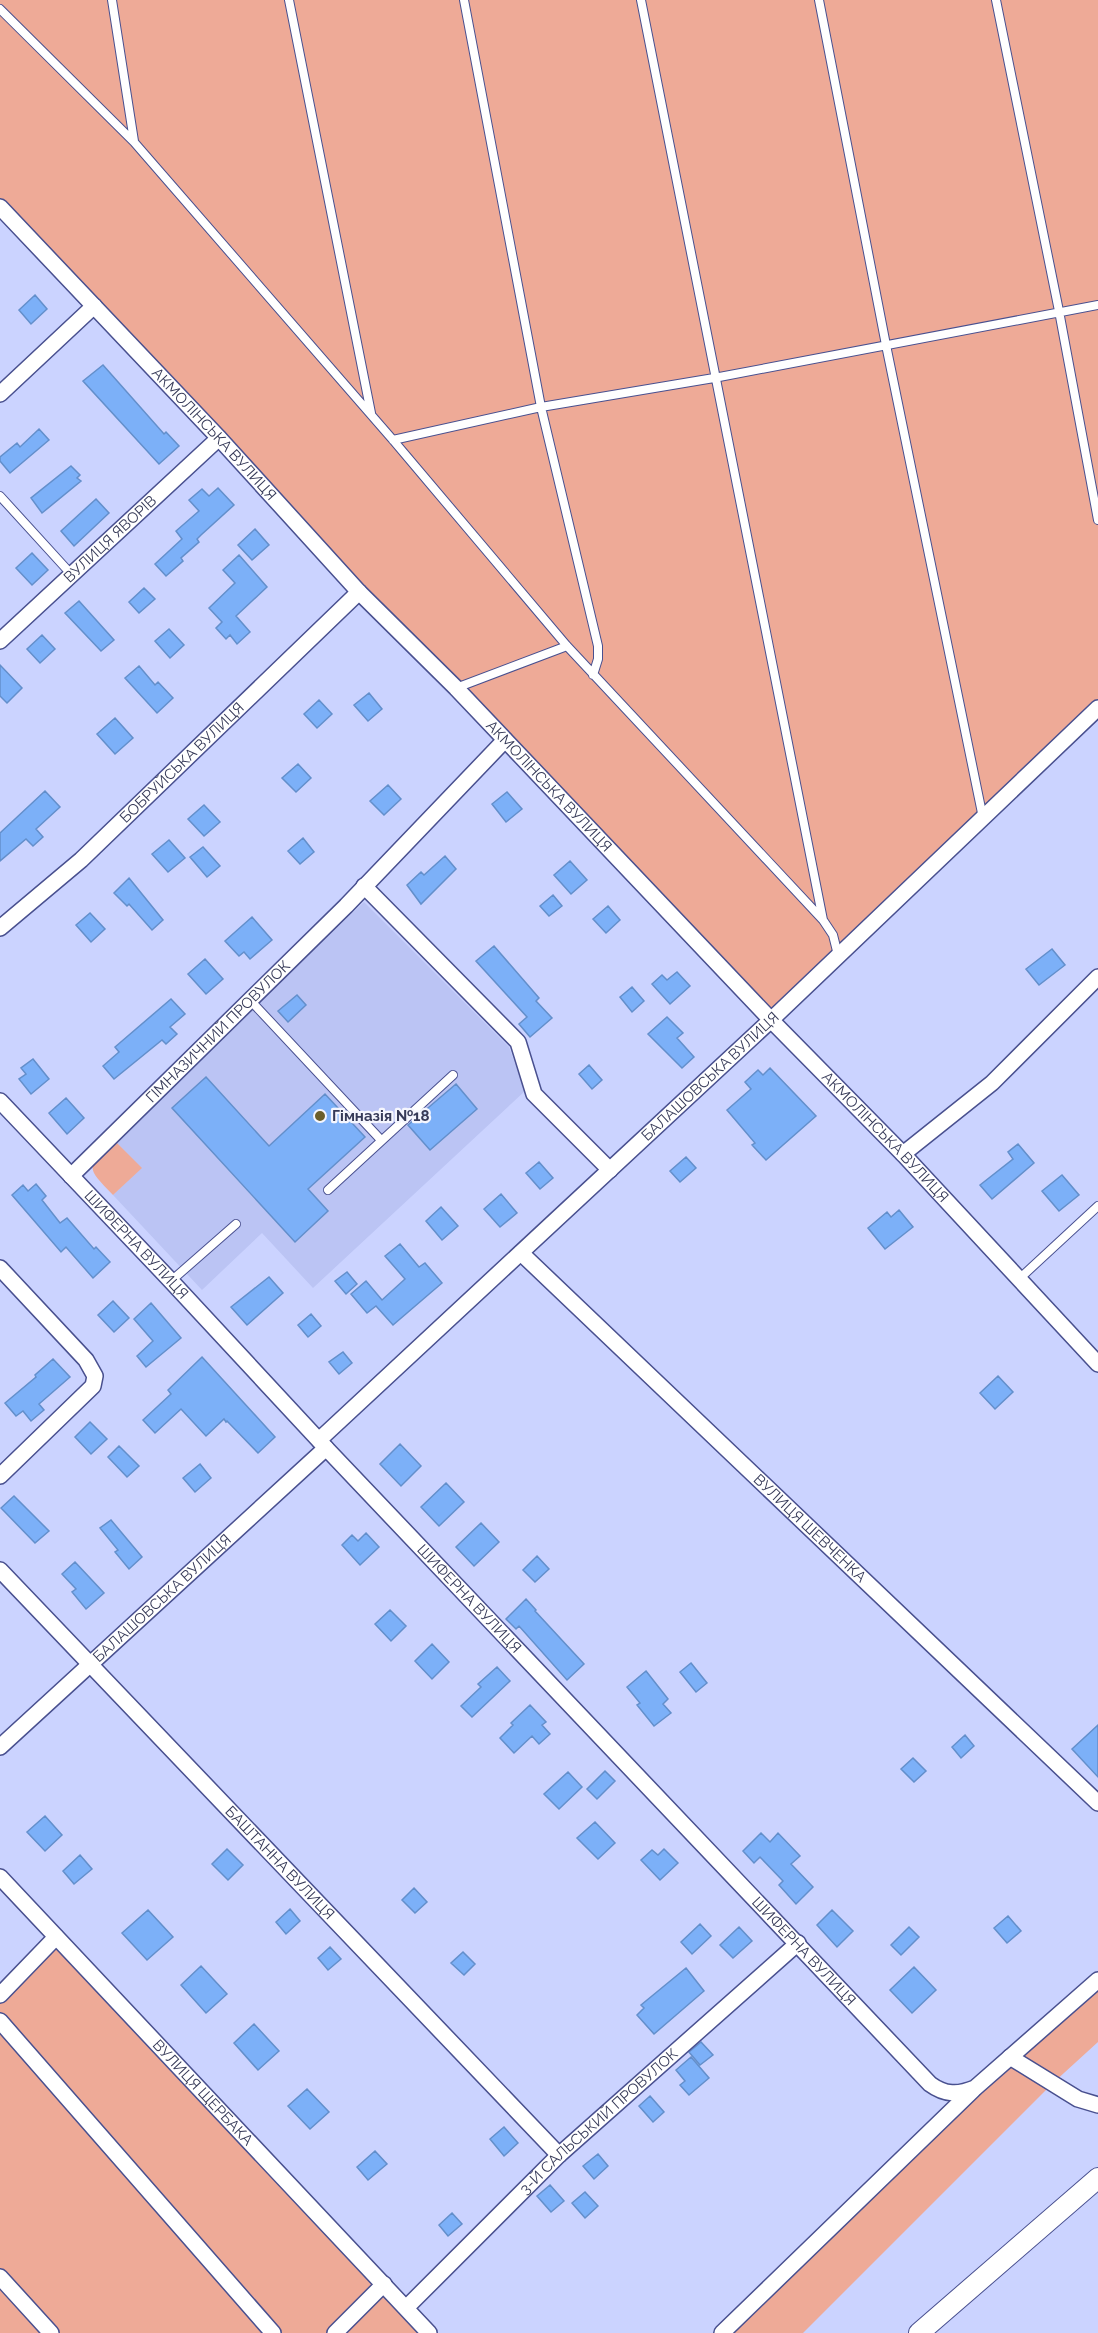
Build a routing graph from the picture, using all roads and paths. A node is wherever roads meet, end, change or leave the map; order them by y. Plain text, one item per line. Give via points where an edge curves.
1 (112, 0) edge
2 (289, 0) edge
3 (464, 0) edge
4 (641, 0) edge
5 (819, 0) edge
6 (996, 0) edge
7 (0, 9) edge
8 (134, 142) junction
9 (0, 207) edge
10 (1098, 305) edge
11 (94, 306) junction
12 (1059, 311) junction
13 (886, 345) junction
14 (714, 378) junction
15 (0, 394) edge
16 (541, 407) junction
17 (372, 415) junction
18 (219, 438) junction
19 (393, 440) junction
20 (0, 496) edge
21 (1098, 520) edge
22 (72, 575) junction
23 (359, 592) junction
24 (0, 641) edge
25 (567, 646) junction
26 (593, 675) junction
27 (456, 688) junction
28 (1098, 708) edge
29 (505, 740) junction
30 (983, 818) junction
31 (364, 886) junction
32 (823, 920) junction
33 (0, 928) edge
34 (838, 957) junction
35 (1098, 977) edge
36 (249, 999) junction
37 (771, 1020) junction
38 (453, 1075) dead end
39 (0, 1101) edge
40 (381, 1140) junction
41 (903, 1154) junction
42 (610, 1170) junction
43 (71, 1176) junction
44 (328, 1190) dead end
45 (1098, 1206) edge
46 (236, 1224) dead end
47 (521, 1252) junction
48 (0, 1268) edge
49 (1018, 1280) junction
50 (171, 1281) junction
51 (1098, 1364) edge
52 (322, 1444) junction
53 (0, 1476) edge
54 (0, 1570) edge
55 (90, 1665) junction
56 (0, 1747) edge
57 (1098, 1803) edge
58 (0, 1876) edge
59 (56, 1937) junction
60 (798, 1943) junction
61 (1098, 1980) edge
62 (0, 1995) edge
63 (0, 2021) edge
64 (1010, 2057) junction
65 (975, 2088) junction
66 (1098, 2105) edge
67 (559, 2155) junction
68 (1098, 2178) edge
69 (0, 2277) edge
70 (384, 2284) junction
71 (407, 2307) junction
72 (51, 2333) edge
73 (273, 2333) edge
74 (334, 2333) edge
75 (429, 2333) edge
76 (722, 2333) edge
77 (919, 2333) edge

1 - 8 lane
2 - 17 lane
3 - 16 lane
4 - 14 lane
5 - 13 lane
6 - 12 lane
7 - 8 lane
8 - 17 lane
9 - 11 street, АКМОЛІНСЬКА ВУЛИЦЯ
10 - 12 lane
11 - 15 street
11 - 18 street, АКМОЛІНСЬКА ВУЛИЦЯ
12 - 13 lane
12 - 21 lane
13 - 14 lane
13 - 30 lane
14 - 16 lane
14 - 32 lane
16 - 19 lane
16 - 26 lane via 598,646
17 - 19 lane
18 - 22 street, ВУЛИЦЯ ЯВОРІВ
18 - 23 street, АКМОЛІНСЬКА ВУЛИЦЯ
19 - 25 lane
20 - 22 lane
22 - 24 street, ВУЛИЦЯ ЯВОРІВ
23 - 27 street, АКМОЛІНСЬКА ВУЛИЦЯ
23 - 33 street, БОБРУЙСЬКА ВУЛИЦЯ via 81,860
25 - 26 lane
25 - 27 lane
26 - 32 lane
27 - 29 street, АКМОЛІНСЬКА ВУЛИЦЯ
28 - 30 street, БАЛАШОВСЬКА ВУЛИЦЯ
29 - 31 street, ГІМНАЗИЧНИЙ ПРОВУЛОК
29 - 37 street, АКМОЛІНСЬКА ВУЛИЦЯ
30 - 34 street, БАЛАШОВСЬКА ВУЛИЦЯ
31 - 36 street, ГІМНАЗИЧНИЙ ПРОВУЛОК
31 - 42 street via 518,1041 534,1094
32 - 34 lane
34 - 37 street, БАЛАШОВСЬКА ВУЛИЦЯ
35 - 41 street via 992,1083
36 - 40 lane
36 - 43 street, ГІМНАЗИЧНИЙ ПРОВУЛОК
37 - 41 street, АКМОЛІНСЬКА ВУЛИЦЯ
37 - 42 street, БАЛАШОВСЬКА ВУЛИЦЯ
38 - 40 lane
39 - 43 street, ШИФЕРНА ВУЛИЦЯ
40 - 44 lane
41 - 49 street, АКМОЛІНСЬКА ВУЛИЦЯ
42 - 47 street, БАЛАШОВСЬКА ВУЛИЦЯ
43 - 50 street, ШИФЕРНА ВУЛИЦЯ
45 - 49 lane
46 - 50 lane
47 - 52 street, БАЛАШОВСЬКА ВУЛИЦЯ
47 - 57 street, ВУЛИЦЯ ШЕВЧЕНКА
48 - 53 street via 86,1359 95,1376 93,1386
49 - 51 street, АКМОЛІНСЬКА ВУЛИЦЯ
50 - 52 street, ШИФЕРНА ВУЛИЦЯ
52 - 55 street, БАЛАШОВСЬКА ВУЛИЦЯ
52 - 60 street, ШИФЕРНА ВУЛИЦЯ
54 - 55 street, БАШТАННА ВУЛИЦЯ
55 - 56 street, БАЛАШОВСЬКА ВУЛИЦЯ
55 - 67 street, БАШТАННА ВУЛИЦЯ
58 - 59 street, ВУЛИЦЯ ЩЕРБАКА
59 - 62 street
59 - 70 street, ВУЛИЦЯ ЩЕРБАКА
60 - 65 street, ШИФЕРНА ВУЛИЦЯ via 930,2084 942,2092 963,2093
60 - 67 street, 3-Й САЛЬСЬКИЙ ПРОВУЛОК
61 - 64 street
63 - 73 street
64 - 65 street
64 - 66 street via 1078,2098
65 - 76 street
67 - 71 street, 3-Й САЛЬСЬКИЙ ПРОВУЛОК
68 - 77 street
69 - 72 street
70 - 71 street, ВУЛИЦЯ ЩЕРБАКА
70 - 74 street
71 - 75 street, ВУЛИЦЯ ЩЕРБАКА

